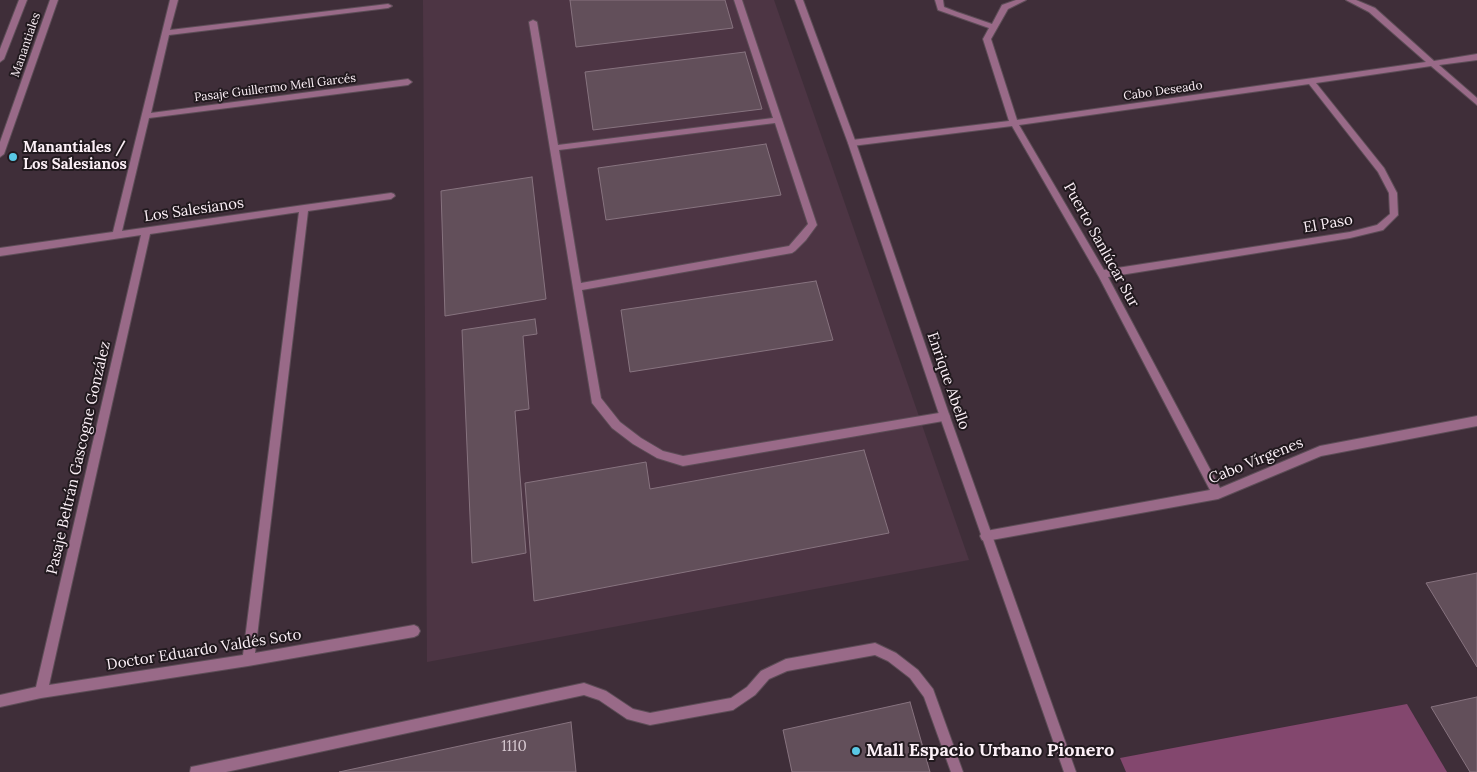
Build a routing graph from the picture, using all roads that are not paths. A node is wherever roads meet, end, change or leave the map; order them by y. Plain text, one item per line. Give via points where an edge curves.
1 (23, 0) edge
2 (54, 0) edge
3 (174, 0) edge
4 (738, 0) edge
5 (799, 0) edge
6 (940, 0) edge
7 (1350, 0) edge
8 (1018, 1) edge
9 (388, 6) dead end
10 (533, 22) dead end
11 (994, 27) junction
12 (166, 33) junction
13 (1477, 57) edge
14 (0, 59) edge
15 (1434, 63) junction
16 (1311, 81) junction
17 (408, 82) dead end
18 (1477, 102) edge
19 (146, 116) junction
20 (778, 120) junction
21 (1014, 123) junction
22 (852, 143) junction
23 (554, 148) junction
24 (0, 154) edge
25 (391, 196) dead end
26 (304, 208) junction
27 (146, 230) junction
28 (117, 234) junction
29 (0, 252) edge
30 (1102, 274) junction
31 (577, 287) junction
32 (945, 417) junction
33 (1477, 421) edge
34 (1218, 494) junction
35 (986, 536) junction
36 (414, 631) dead end
37 (248, 660) junction
38 (41, 692) junction
39 (0, 701) edge
40 (196, 772) edge
41 (957, 772) edge
42 (1070, 772) edge

1 - 14 street, Manantiales
2 - 24 street, Manantiales
3 - 12 street
4 - 20 street
5 - 22 street, Enrique Abello
6 - 11 street via 941,8
7 - 15 street via 1372,10
8 - 11 street, Puerto Sanlúcar Sur via 1005,7
9 - 12 street
10 - 23 street
11 - 21 street, Puerto Sanlúcar Sur via 987,39
12 - 19 street
13 - 15 street, Cabo Deseado
15 - 16 street, Cabo Deseado
15 - 18 street
16 - 21 street, Cabo Deseado
16 - 30 street, El Paso via 1381,170 1393,193 1394,215 1380,228
17 - 19 street, Pasaje Guillermo Mell Garcés
19 - 28 street
20 - 23 street
20 - 31 street via 813,225 792,249
21 - 22 street, Cabo Deseado
21 - 30 street, Puerto Sanlúcar Sur
22 - 32 street, Enrique Abello
23 - 31 street
25 - 26 street, Los Salesianos
26 - 27 street, Los Salesianos
26 - 37 street
27 - 28 street, Los Salesianos
27 - 38 street, Pasaje Beltrán Gascogne González
28 - 29 street, Los Salesianos
30 - 34 street, Puerto Sanlúcar Sur
31 - 32 street via 596,400 616,425 662,456 683,461
32 - 35 street, Enrique Abello
33 - 34 street, Cabo Vírgenes via 1320,452
34 - 35 street, Cabo Vírgenes
35 - 42 street, Enrique Abello
36 - 37 street, Doctor Eduardo Valdés Soto
37 - 38 street, Doctor Eduardo Valdés Soto
38 - 39 street, Doctor Eduardo Valdés Soto
40 - 41 street via 584,689 602,695 631,716 650,720 733,704 765,675 786,665 875,650 892,656 914,674 929,694

